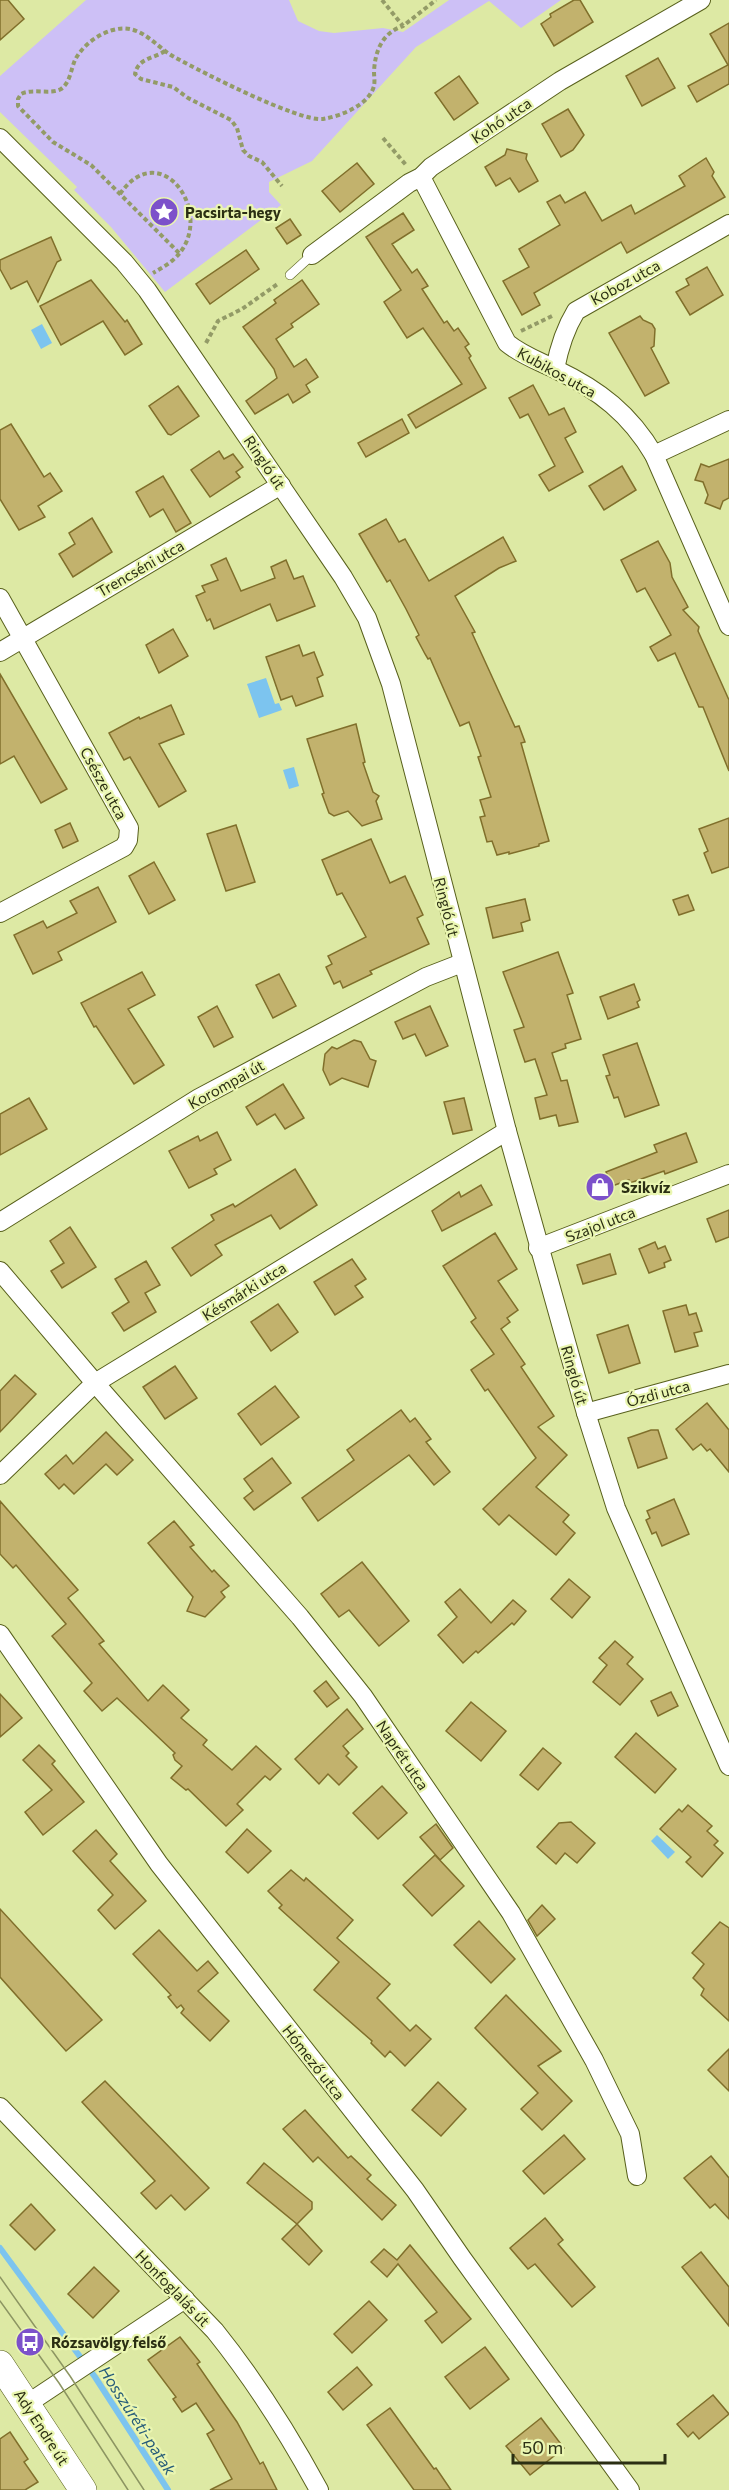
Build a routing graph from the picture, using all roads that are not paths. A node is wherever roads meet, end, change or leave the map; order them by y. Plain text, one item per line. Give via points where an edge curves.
1 (701, 0) edge
2 (0, 138) edge
3 (421, 177) junction
4 (729, 224) edge
5 (312, 255) joint
6 (290, 275) road end
7 (555, 369) junction
8 (729, 420) edge
9 (654, 454) junction
10 (281, 485) junction
11 (0, 598) edge
12 (729, 626) edge
13 (23, 638) junction
14 (0, 652) edge
15 (0, 913) edge
16 (462, 963) junction
17 (507, 1131) junction
18 (729, 1174) edge
19 (0, 1222) edge
20 (538, 1248) junction
21 (0, 1270) edge
22 (729, 1374) edge
23 (95, 1383) junction
24 (586, 1413) junction
25 (0, 1475) edge
26 (0, 1634) edge
27 (729, 1766) edge
28 (0, 2107) edge
29 (637, 2176) dead end
30 (185, 2299) junction
31 (2, 2371) edge
32 (27, 2404) junction
33 (83, 2490) edge
34 (319, 2490) edge
35 (630, 2490) edge

1 - 3 street, Kohó utca via 560,81
2 - 10 street, Ringló út via 140,281
3 - 5 street, Kohó utca
3 - 7 street, Kubikos utca via 507,343
4 - 7 street, Koboz utca via 576,311
5 - 6 lane
7 - 9 street, Kubikos utca via 583,383 626,416
8 - 9 street
9 - 12 street, Kubikos utca
10 - 13 street, Trencséni utca
10 - 16 street, Ringló út via 367,618 391,684
11 - 13 street, Csésze utca
13 - 14 street, Trencséni utca
13 - 15 street, Csésze utca via 129,828 129,840 124,847
16 - 17 street, Ringló út
16 - 19 street, Korompai út via 426,977 199,1098
17 - 20 street, Ringló út
17 - 23 street, Késmárki utca
18 - 20 street, Szajol utca
20 - 24 street, Ringló út
21 - 23 street, Naprét utca
22 - 24 street, Ózdi utca
23 - 25 street, Késmárki utca
23 - 29 street, Naprét utca via 300,1617 376,1716 511,1913 594,2060 630,2134
24 - 27 street, Ringló út via 616,1508
26 - 35 street, Hómező utca via 159,1864 415,2190
28 - 30 street, Honfoglalás út
30 - 32 street
30 - 34 street, Honfoglalás út via 245,2369 284,2426
31 - 32 street, Ady Endre út
32 - 33 street, Ady Endre út

